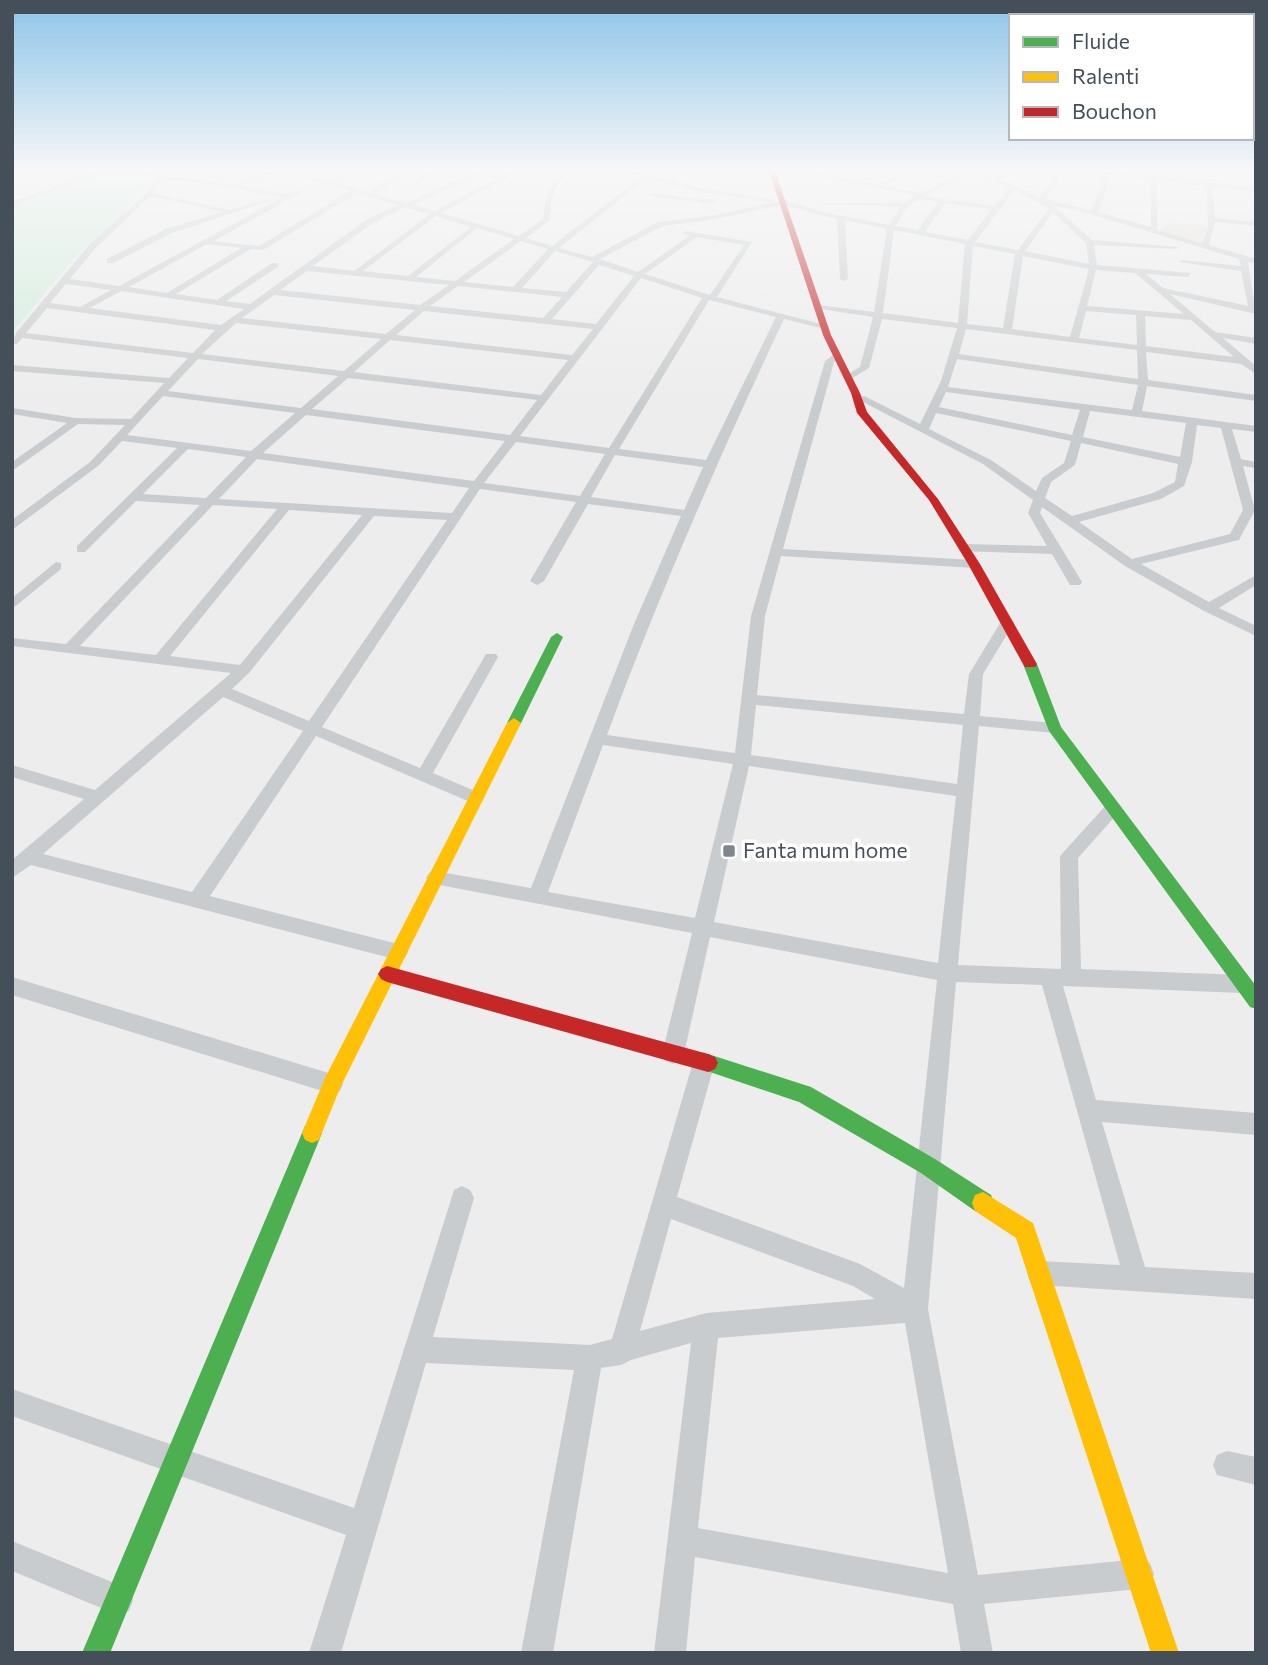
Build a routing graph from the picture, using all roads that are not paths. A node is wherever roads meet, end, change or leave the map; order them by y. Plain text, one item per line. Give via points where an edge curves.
1 (554, 248) edge
2 (91, 249) edge
3 (134, 249) edge
4 (193, 249) edge
5 (247, 249) edge
6 (332, 249) edge
7 (389, 249) edge
8 (447, 249) edge
9 (502, 249) edge
10 (556, 249) edge
11 (616, 249) edge
12 (676, 249) edge
13 (746, 249) edge
14 (801, 249) edge
15 (843, 249) edge
16 (888, 249) edge
17 (969, 249) edge
18 (992, 249) edge
19 (1022, 249) edge
20 (1091, 249) edge
21 (1176, 249) edge
22 (1210, 249) edge
23 (1019, 254) junction
24 (1243, 258) junction
25 (595, 260) junction
26 (110, 261) dead end
27 (1183, 262) junction
28 (1256, 262) edge
29 (275, 265) dead end
30 (1093, 267) junction
31 (306, 268) junction
32 (1245, 269) junction
33 (1138, 271) junction
34 (356, 273) junction
35 (639, 275) junction
36 (1188, 275) junction
37 (410, 278) junction
38 (844, 279) dead end
39 (64, 281) junction
40 (456, 283) junction
41 (120, 288) junction
42 (516, 289) junction
43 (1161, 290) junction
44 (272, 292) junction
45 (169, 295) junction
46 (569, 295) junction
47 (1196, 296) junction
48 (710, 298) junction
49 (219, 302) junction
50 (44, 305) junction
51 (251, 307) junction
52 (422, 308) junction
53 (818, 308) junction
54 (1083, 308) junction
55 (81, 310) junction
56 (1254, 310) edge
57 (1140, 313) junction
58 (780, 316) junction
59 (878, 316) junction
60 (1196, 318) junction
61 (233, 320) junction
62 (546, 321) junction
63 (825, 326) junction
64 (961, 326) junction
65 (598, 327) junction
66 (222, 328) junction
67 (1007, 332) junction
68 (1213, 334) junction
69 (19, 335) junction
70 (388, 338) junction
71 (1074, 340) junction
72 (1256, 341) edge
73 (12, 344) edge
74 (1142, 348) junction
75 (194, 356) junction
76 (953, 356) junction
77 (836, 357) junction
78 (573, 358) junction
79 (1244, 361) junction
80 (12, 368) edge
81 (1256, 371) edge
82 (348, 373) junction
83 (848, 377) junction
84 (171, 381) junction
85 (1143, 383) junction
86 (942, 389) junction
87 (161, 393) junction
88 (543, 398) junction
89 (860, 398) junction
90 (1256, 398) edge
91 (1086, 407) junction
92 (933, 409) junction
93 (12, 411) edge
94 (304, 411) junction
95 (1136, 414) junction
96 (76, 421) junction
97 (1192, 421) junction
98 (134, 422) junction
99 (1226, 425) junction
100 (1256, 429) edge
101 (923, 430) junction
102 (120, 437) junction
103 (512, 438) junction
104 (1077, 439) junction
105 (185, 446) junction
106 (612, 451) junction
107 (254, 455) junction
108 (1235, 461) junction
109 (1186, 463) junction
110 (710, 464) junction
111 (1256, 465) edge
112 (12, 468) edge
113 (476, 486) junction
114 (134, 497) junction
115 (584, 500) junction
116 (1039, 500) junction
117 (210, 501) junction
118 (286, 506) junction
119 (371, 511) junction
120 (690, 514) junction
121 (455, 517) junction
122 (1068, 521) junction
123 (12, 526) edge
124 (963, 548) junction
125 (81, 549) dead end
126 (1056, 550) junction
127 (775, 552) junction
128 (1130, 563) junction
129 (974, 564) junction
130 (56, 566) dead end
131 (1256, 579) edge
132 (537, 581) dead end
133 (1075, 582) dead end
134 (12, 605) edge
135 (1209, 608) junction
136 (1007, 623) junction
137 (1256, 632) edge
138 (557, 637) dead end
139 (12, 642) edge
140 (70, 649) junction
141 (491, 657) dead end
142 (159, 660) junction
143 (244, 670) junction
144 (222, 690) junction
145 (749, 699) junction
146 (972, 720) junction
147 (312, 728) junction
148 (1054, 728) junction
149 (597, 739) junction
150 (742, 760) junction
151 (12, 771) edge
152 (423, 776) junction
153 (965, 791) junction
154 (98, 797) junction
155 (476, 798) junction
156 (1113, 808) junction
157 (28, 857) junction
158 (12, 871) edge
159 (435, 878) junction
160 (537, 897) junction
161 (197, 900) junction
162 (703, 928) junction
163 (398, 952) junction
164 (947, 973) junction
165 (387, 974) junction
166 (1060, 977) junction
167 (1243, 984) junction
168 (12, 986) edge
169 (1256, 1001) edge
170 (673, 1054) junction
171 (704, 1062) junction
172 (332, 1084) junction
173 (1088, 1110) junction
174 (1256, 1124) edge
175 (928, 1166) junction
176 (462, 1198) dead end
177 (663, 1204) junction
178 (1039, 1273) junction
179 (1136, 1279) junction
180 (1256, 1286) edge
181 (915, 1309) junction
182 (706, 1325) junction
183 (416, 1349) junction
184 (621, 1352) junction
185 (590, 1358) junction
186 (12, 1402) edge
187 (176, 1460) junction
188 (1227, 1465) dead end
189 (1256, 1471) edge
190 (363, 1526) junction
191 (682, 1540) junction
192 (12, 1556) edge
193 (1139, 1574) junction
194 (966, 1591) junction
195 (118, 1601) junction
196 (96, 1653) edge
197 (325, 1653) edge
198 (537, 1653) edge
199 (670, 1653) edge
200 (977, 1653) edge
201 (1165, 1653) edge

1 - 42 street
2 - 39 street
3 - 26 street
4 - 41 street
5 - 45 street
6 - 31 street
7 - 34 street
8 - 37 street
9 - 40 street
10 - 25 street
11 - 25 street
12 - 35 street
13 - 48 street
14 - 53 street
15 - 38 street
16 - 59 street
17 - 64 street
18 - 23 street
19 - 23 street
20 - 30 street
21 - 27 street
22 - 24 street
23 - 30 street
23 - 67 street
24 - 28 street
24 - 32 street
25 - 35 street
25 - 46 street
27 - 32 street
27 - 36 street
29 - 49 street
30 - 33 street
30 - 54 street
31 - 34 street
31 - 44 street
32 - 56 street
33 - 36 street
33 - 43 street
34 - 37 street
35 - 48 street
35 - 65 street
36 - 47 street
37 - 40 street
39 - 41 street
39 - 50 street
40 - 42 street
40 - 52 street
41 - 45 street
41 - 55 street
42 - 46 street
43 - 47 street
43 - 60 street
44 - 51 street
44 - 52 street
45 - 49 street
46 - 62 street
47 - 56 street
48 - 58 street
48 - 106 street
49 - 51 street
50 - 55 street
50 - 69 street
51 - 61 street
52 - 62 street
52 - 70 street
53 - 59 street
53 - 63 street
54 - 57 street
54 - 71 street
55 - 66 street
57 - 60 street
57 - 74 street
58 - 63 street
58 - 110 street
59 - 64 street
59 - 83 street via 864,368
60 - 68 street
61 - 66 street
61 - 70 street
62 - 65 street
63 - 77 street
64 - 67 street
64 - 76 street
65 - 78 street
66 - 75 street
67 - 71 street
68 - 72 street
68 - 79 street
69 - 73 street
69 - 75 street
70 - 78 street
70 - 82 street
71 - 74 street
74 - 79 street
74 - 85 street
75 - 82 street
75 - 84 street
76 - 85 street
76 - 86 street
77 - 83 street
77 - 127 street via 830,361
78 - 88 street
79 - 81 street
80 - 84 street
82 - 88 street
82 - 94 street
83 - 89 street
84 - 87 street
85 - 90 street
85 - 95 street
86 - 91 street
86 - 92 street
87 - 94 street
87 - 98 street
88 - 103 street
89 - 101 street
89 - 124 street via 862,413 933,499
91 - 95 street
91 - 104 street
92 - 101 street
92 - 104 street
93 - 96 street
94 - 103 street
94 - 107 street
95 - 97 street
96 - 98 street
96 - 112 street
97 - 99 street
97 - 109 street
98 - 102 street
99 - 100 street
99 - 108 street
101 - 116 street via 987,462
102 - 105 street
102 - 123 street via 94,464
103 - 106 street
103 - 113 street
104 - 109 street
104 - 116 street via 1069,465 1046,480
105 - 107 street
105 - 114 street
106 - 110 street
106 - 115 street
107 - 113 street
107 - 117 street
108 - 111 street
108 - 128 street via 1249,510 1235,537
109 - 122 street via 1180,484 1157,496
110 - 120 street
113 - 115 street
113 - 121 street
114 - 117 street
114 - 125 street
115 - 120 street
115 - 132 street
116 - 122 street
116 - 126 street via 1034,513
117 - 118 street
117 - 140 street
118 - 119 street
118 - 142 street
119 - 121 street
119 - 143 street
120 - 149 street
121 - 147 street
122 - 128 street
124 - 126 street
124 - 129 street
126 - 133 street
127 - 129 street
127 - 145 street via 758,616
128 - 135 street
129 - 136 street
130 - 134 street
131 - 135 street
135 - 137 street
136 - 146 street via 976,674
136 - 148 street via 1029,660
138 - 155 street
139 - 140 street
140 - 142 street
141 - 152 street
142 - 143 street
143 - 144 street
144 - 147 street
144 - 154 street
145 - 146 street
145 - 150 street
146 - 148 street
146 - 153 street
147 - 152 street
147 - 161 street
148 - 156 street
149 - 150 street
149 - 160 street
150 - 153 street
150 - 162 street
151 - 154 street
152 - 155 street
153 - 164 street
154 - 157 street
155 - 159 street
156 - 166 street via 1069,856
156 - 167 street
157 - 158 street
157 - 161 street
159 - 160 street
159 - 163 street
160 - 162 street
161 - 163 street
162 - 164 street
162 - 170 street
163 - 165 street
164 - 166 street
164 - 175 street
165 - 170 street
165 - 172 street
166 - 167 street
166 - 173 street
167 - 169 street
168 - 172 street
170 - 171 street
171 - 175 street via 804,1094
171 - 177 street
172 - 187 street
173 - 174 street
173 - 179 street
175 - 178 street via 1025,1231
175 - 181 street
176 - 183 street
177 - 181 street via 860,1276
177 - 184 street
178 - 179 street
178 - 193 street
179 - 180 street
181 - 182 street
181 - 194 street
182 - 184 street
182 - 191 street
183 - 185 street
183 - 190 street
184 - 185 street
185 - 198 street
186 - 187 street
187 - 190 street
187 - 195 street
188 - 189 street
190 - 197 street
191 - 194 street
191 - 199 street
192 - 195 street
193 - 194 street
193 - 201 street
194 - 200 street
195 - 196 street

